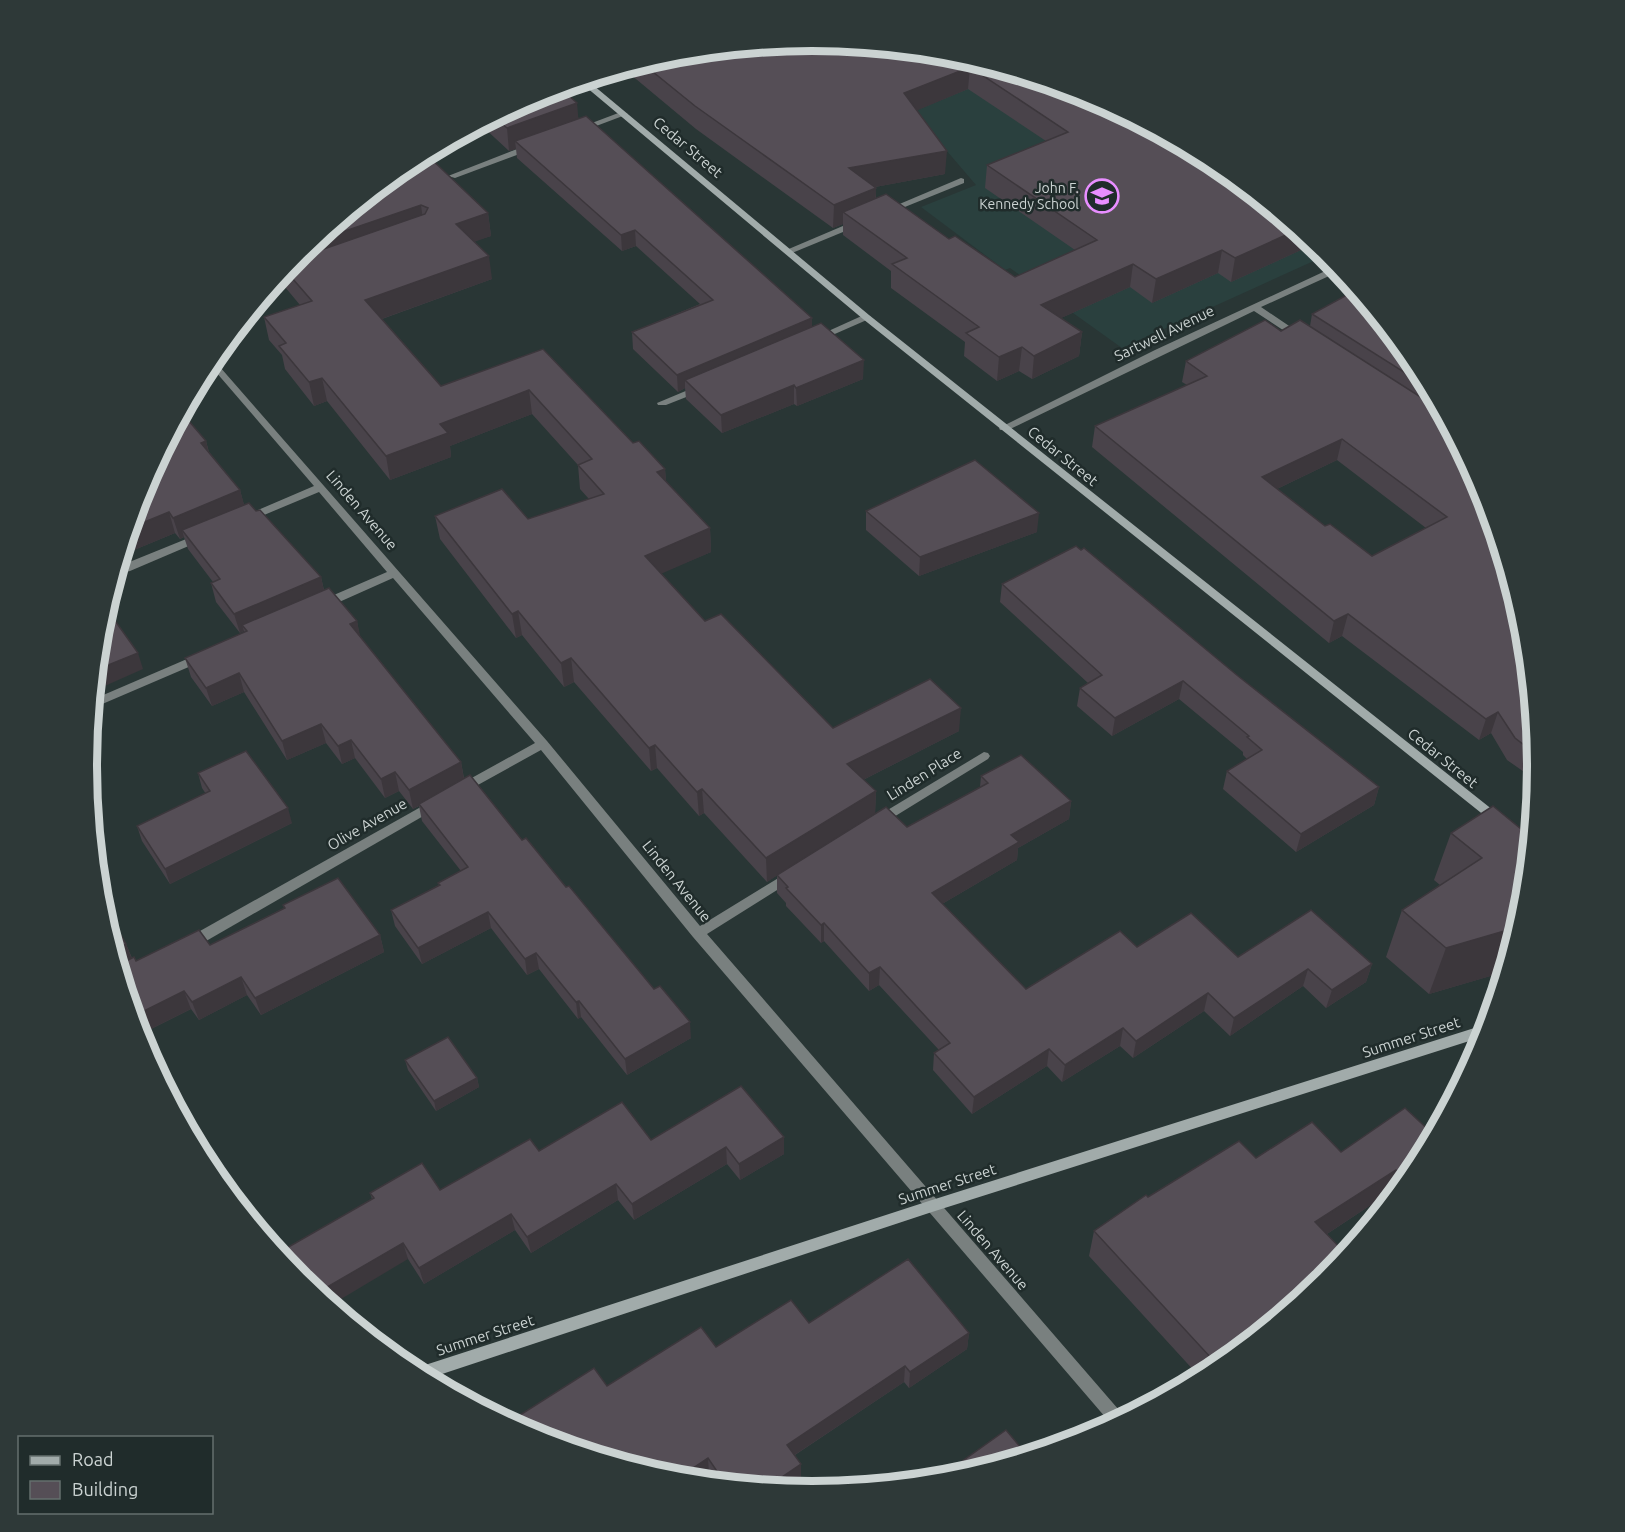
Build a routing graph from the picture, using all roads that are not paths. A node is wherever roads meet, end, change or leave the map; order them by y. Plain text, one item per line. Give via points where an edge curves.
1 (590, 87) edge
2 (624, 114) junction
3 (574, 132) edge
4 (540, 144) edge
5 (452, 176) edge
6 (962, 181) dead end
7 (878, 215) edge
8 (868, 219) edge
9 (789, 251) junction
10 (1329, 272) edge
11 (305, 274) edge
12 (289, 280) edge
13 (1254, 307) junction
14 (866, 317) junction
15 (806, 343) edge
16 (1309, 343) edge
17 (218, 369) edge
18 (707, 385) edge
19 (662, 404) dead end
20 (1004, 428) junction
21 (321, 487) junction
22 (236, 523) edge
23 (214, 532) edge
24 (126, 568) dead end
25 (394, 573) junction
26 (309, 610) edge
27 (212, 652) edge
28 (101, 700) edge
29 (543, 744) junction
30 (984, 756) dead end
31 (865, 830) edge
32 (1511, 832) edge
33 (796, 872) edge
34 (698, 933) junction
35 (175, 950) edge
36 (1475, 1034) edge
37 (932, 1206) junction
38 (430, 1370) edge
39 (1114, 1414) edge

1 - 2 street, Cedar Street
2 - 3 street
2 - 9 street, Cedar Street
4 - 5 street
6 - 7 street
8 - 9 street
9 - 14 street, Cedar Street
10 - 13 street, Sartwell Avenue
11 - 12 street
13 - 16 street
13 - 20 street, Sartwell Avenue
14 - 15 street
14 - 20 street, Cedar Street
17 - 21 street, Linden Avenue
18 - 19 street
20 - 32 street, Cedar Street
21 - 22 street
21 - 25 street, Linden Avenue
23 - 24 street
25 - 26 street
25 - 29 street, Linden Avenue
27 - 28 street
29 - 34 street, Linden Avenue
29 - 35 street, Olive Avenue
30 - 31 street, Linden Place
33 - 34 street
34 - 37 street, Linden Avenue
36 - 37 street, Summer Street
37 - 38 street, Summer Street
37 - 39 street, Linden Avenue

